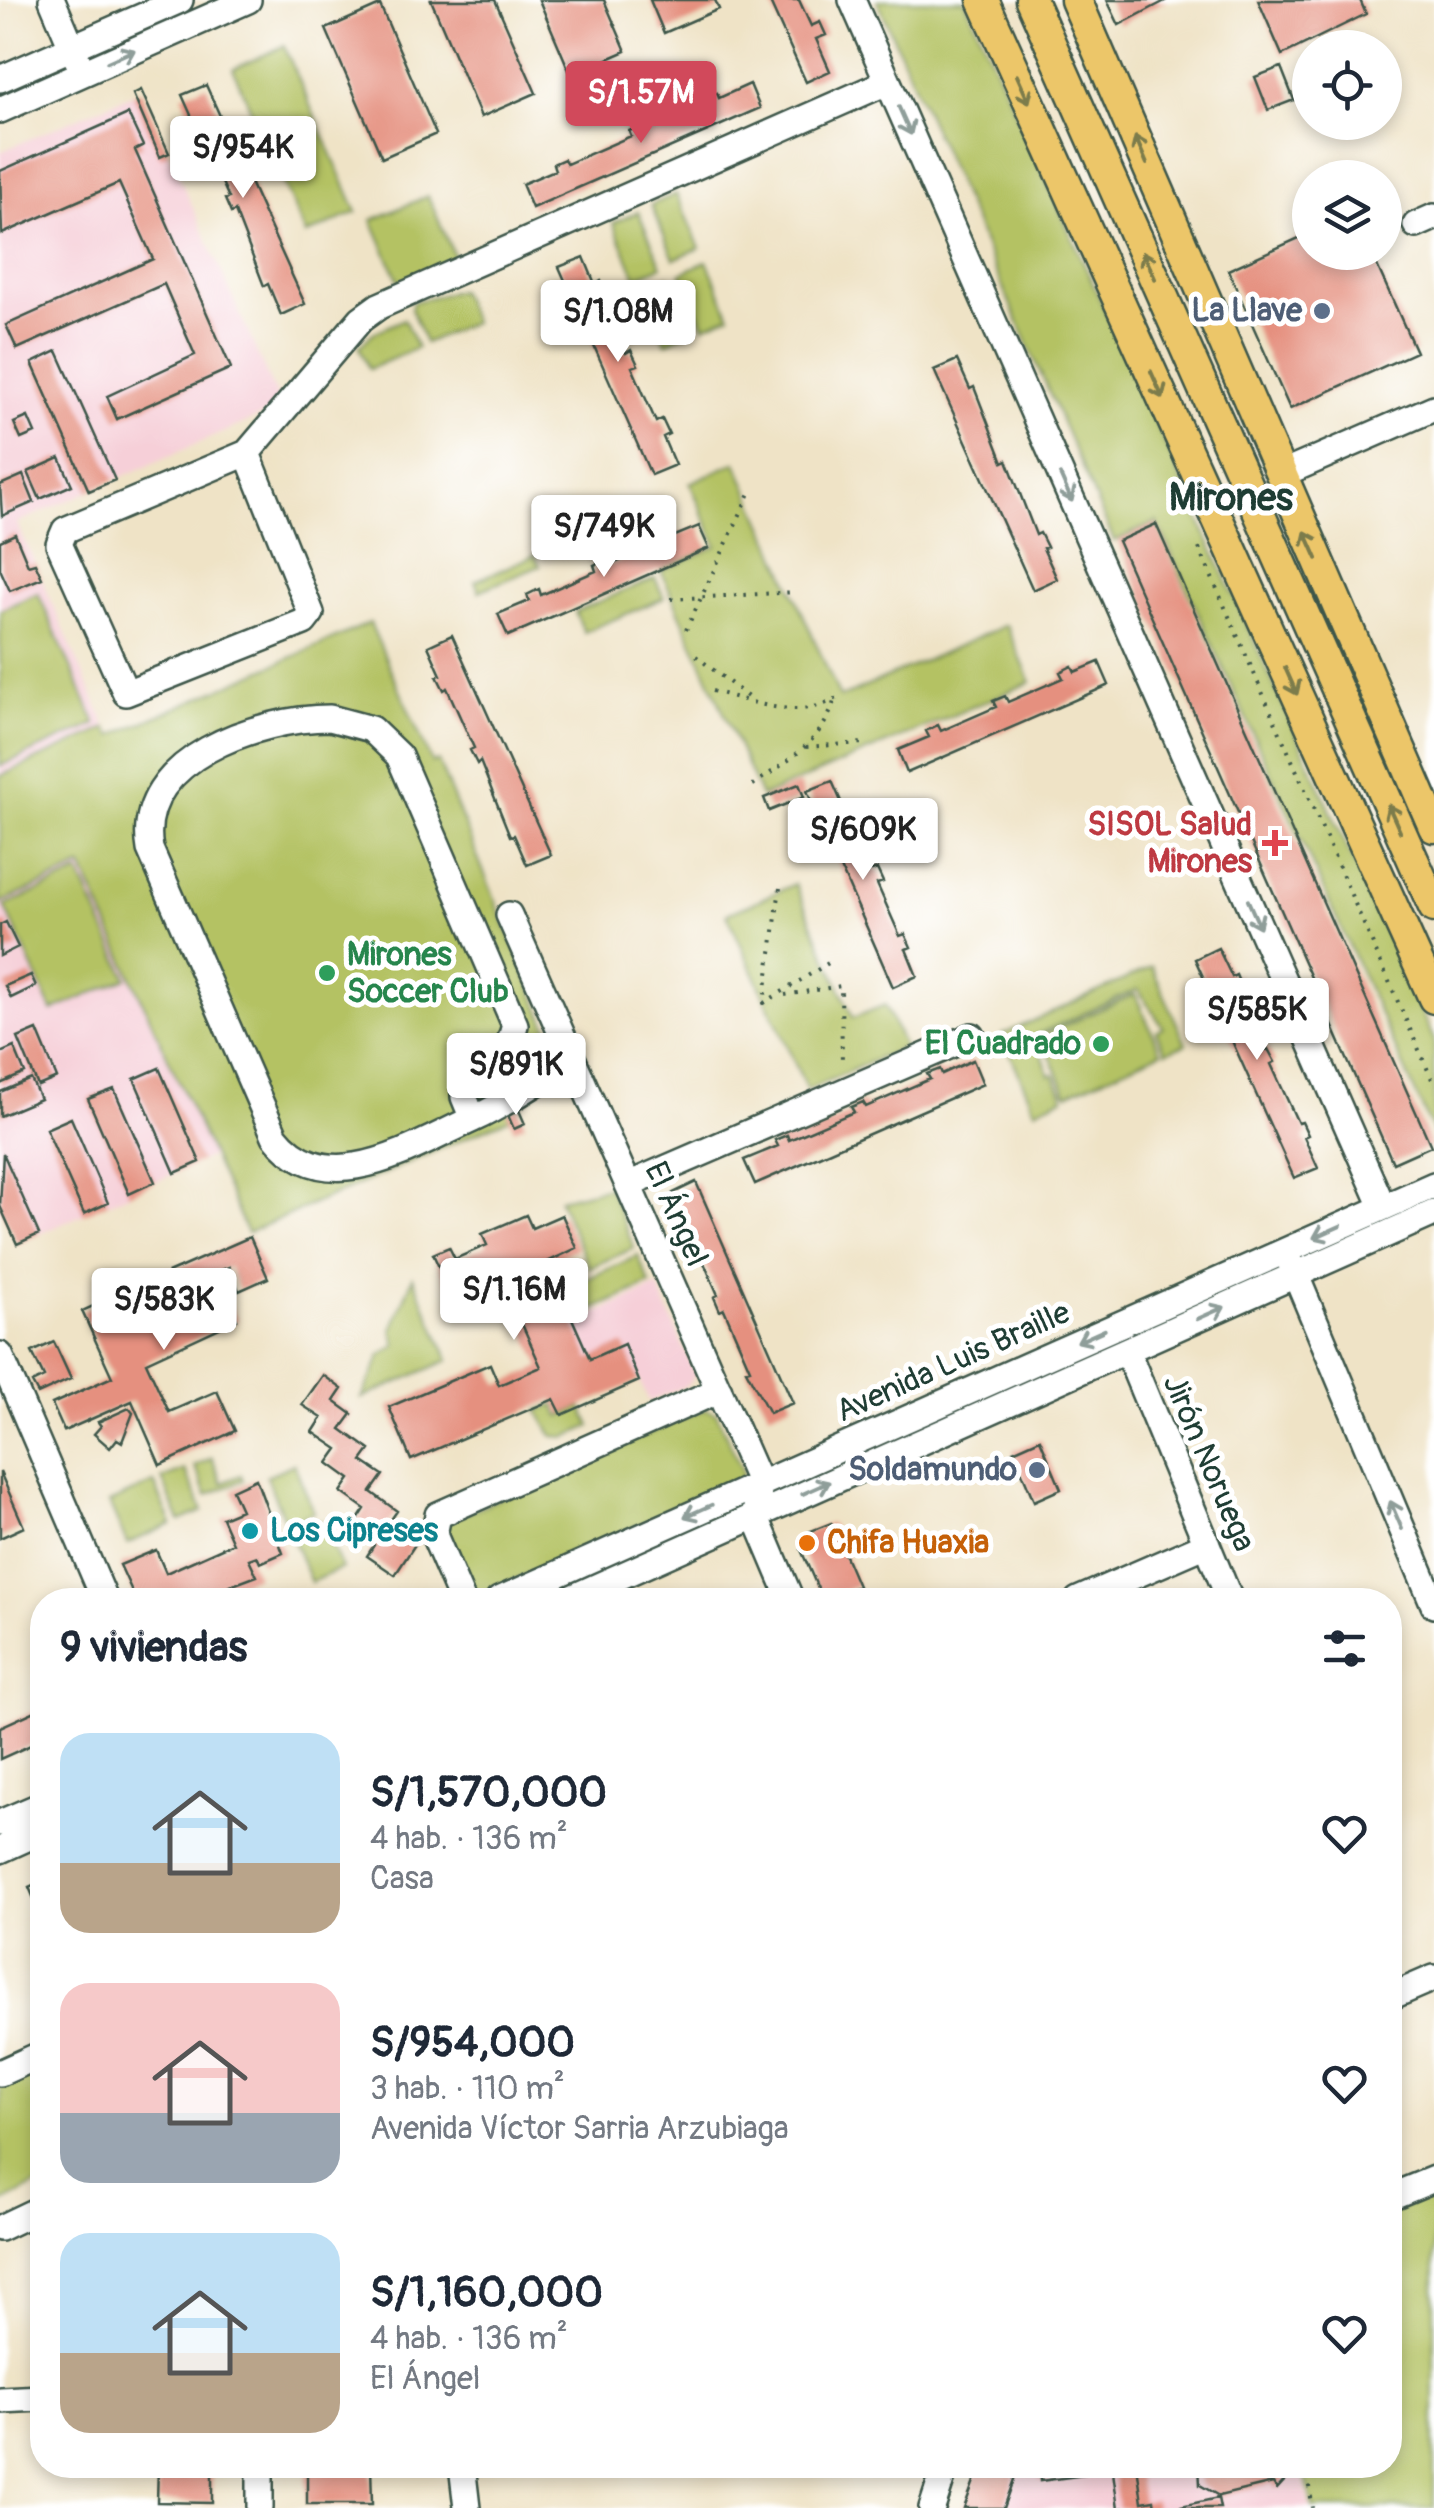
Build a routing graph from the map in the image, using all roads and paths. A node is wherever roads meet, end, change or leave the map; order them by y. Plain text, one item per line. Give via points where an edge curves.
1 (52, 0) edge
2 (180, 0) edge
3 (248, 0) edge
4 (852, 0) edge
5 (982, 0) edge
6 (1031, 0) edge
7 (1076, 0) edge
8 (72, 48) junction
9 (83, 73) junction
10 (0, 80) edge
11 (887, 82) junction
12 (0, 110) edge
13 (1434, 408) edge
14 (248, 454) junction
15 (1280, 475) junction
16 (751, 491) dead end
17 (796, 592) dead end
18 (701, 598) junction
19 (672, 599) dead end
20 (686, 630) dead end
21 (696, 656) dead end
22 (712, 691) dead end
23 (842, 695) dead end
24 (835, 700) junction
25 (752, 702) junction
26 (863, 743) dead end
27 (806, 747) junction
28 (753, 786) dead end
29 (1434, 827) edge
30 (780, 888) dead end
31 (1434, 907) edge
32 (509, 914) dead end
33 (830, 962) dead end
34 (780, 996) junction
35 (1434, 998) edge
36 (972, 1036) dead end
37 (574, 1062) junction
38 (843, 1092) junction
39 (473, 1119) junction
40 (628, 1185) junction
41 (1434, 1185) edge
42 (1383, 1208) junction
43 (1434, 1213) edge
44 (1285, 1250) junction
45 (1296, 1275) junction
46 (1127, 1352) junction
47 (0, 1355) edge
48 (719, 1390) junction
49 (760, 1484) junction
50 (755, 1515) junction
51 (1207, 1544) junction
52 (100, 1588) edge
53 (457, 1588) edge
54 (526, 1588) edge
55 (594, 1588) edge
56 (785, 1588) edge
57 (1106, 1588) edge
58 (1225, 1588) edge
59 (1434, 1605) edge
60 (30, 1810) edge
61 (0, 1824) edge
62 (30, 1836) edge
63 (0, 1850) edge
64 (1434, 1978) edge
65 (1402, 1989) edge
66 (30, 2059) edge
67 (0, 2073) edge
68 (1434, 2179) edge
69 (1402, 2192) edge
70 (30, 2214) edge
71 (0, 2228) edge
72 (30, 2399) edge
73 (0, 2400) edge
74 (260, 2478) edge
75 (464, 2478) edge
76 (939, 2478) edge
77 (1307, 2478) edge
78 (260, 2508) edge
79 (467, 2508) edge
80 (932, 2508) edge
81 (1313, 2508) edge

1 - 8 street
2 - 8 street
9 -> 3 street
4 - 11 street
5 -> 35 main road
31 -> 6 main road
15 -> 7 main road
8 - 9 street
8 - 10 street
9 - 12 street
11 - 14 street via 379,306
11 -> 42 street
13 - 15 street
14 - 14 street via 60,536 126,694 304,622 311,613
29 -> 15 main road
16 - 18 path
17 - 18 path
18 - 19 path
18 - 20 path
21 - 25 path
22 - 25 path
23 - 24 path
24 - 25 path via 790,712
24 - 27 path
26 - 27 path
27 - 28 path
30 - 34 path via 764,1003
32 - 37 street, El Ángel
33 - 34 path
34 - 38 path via 841,986
36 - 38 street
37 - 39 street
37 - 40 street, El Ángel
38 - 40 street
39 - 39 street via 464,1084 508,1049 515,1025 408,774 386,739 342,720 280,722 229,740 172,777 150,811 150,850 287,1152 344,1169 387,1158
40 - 48 street, El Ángel
41 - 42 street, Avenida Luis Braille
42 -> 44 street, Avenida Luis Braille
43 - 45 street, Avenida Luis Braille
44 - 45 street
44 -> 49 street, Avenida Luis Braille
46 -> 45 street, Avenida Luis Braille
59 -> 45 street
50 -> 46 street, Avenida Luis Braille
46 - 51 street, Jirón Noruega
47 - 52 street
48 - 49 street, El Ángel
48 - 53 street via 438,1515 434,1535
49 - 50 street
49 -> 54 street, Avenida Luis Braille
50 - 55 street, Avenida Luis Braille
50 - 56 street
51 - 57 street
51 - 58 street, Jirón Noruega
60 - 61 street
62 - 63 street
64 - 65 street
66 - 67 street
68 - 69 street
70 - 71 street
72 - 73 street
74 - 78 street
75 - 79 street
76 - 80 street
77 - 81 path

